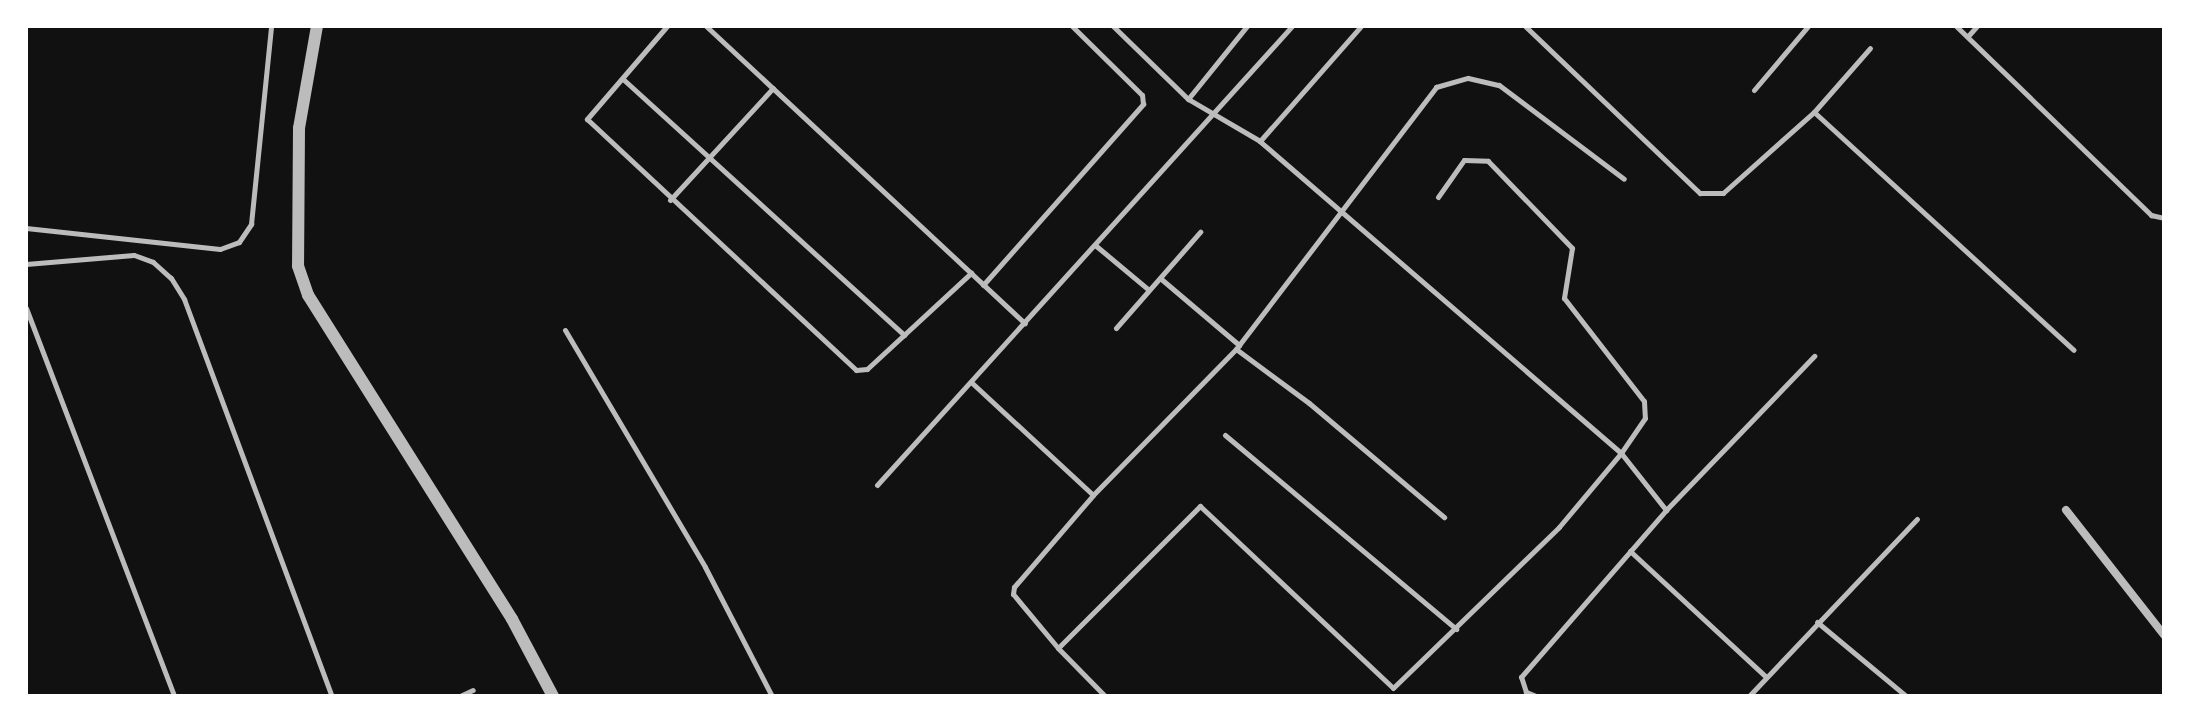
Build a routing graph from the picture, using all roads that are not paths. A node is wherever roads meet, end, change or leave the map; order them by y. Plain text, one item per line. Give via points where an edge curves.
1 (271, 26) edge
2 (317, 26) edge
3 (667, 26) edge
4 (706, 26) edge
5 (1072, 26) edge
6 (1113, 26) edge
7 (1247, 26) edge
8 (1292, 26) edge
9 (1361, 26) edge
10 (1525, 26) edge
11 (1808, 26) edge
12 (1956, 26) edge
13 (1977, 26) edge
14 (1968, 36) junction
15 (1870, 48) dead end
16 (624, 80) junction
17 (773, 88) junction
18 (1754, 90) dead end
19 (1188, 99) junction
20 (1814, 112) junction
21 (1210, 114) junction
22 (1260, 141) junction
23 (710, 156) junction
24 (1624, 179) dead end
25 (1438, 197) dead end
26 (670, 200) junction
27 (1341, 209) junction
28 (2164, 218) edge
29 (26, 228) edge
30 (1200, 232) dead end
31 (1095, 245) junction
32 (26, 264) edge
33 (971, 273) junction
34 (1160, 278) junction
35 (983, 285) junction
36 (1149, 290) junction
37 (26, 308) edge
38 (1025, 323) junction
39 (1116, 328) dead end
40 (565, 330) dead end
41 (904, 335) junction
42 (1237, 347) junction
43 (2074, 350) dead end
44 (1814, 356) dead end
45 (971, 382) junction
46 (1225, 435) dead end
47 (1621, 453) junction
48 (877, 485) dead end
49 (1093, 495) junction
50 (1666, 510) junction
51 (2066, 510) dead end
52 (1444, 517) dead end
53 (1917, 519) dead end
54 (1630, 551) junction
55 (1817, 622) junction
56 (1456, 629) junction
57 (2164, 635) edge
58 (1058, 648) junction
59 (1766, 677) junction
60 (1393, 688) junction
61 (473, 690) dead end
62 (174, 696) edge
63 (332, 696) edge
64 (460, 696) edge
65 (553, 696) edge
66 (772, 696) edge
67 (1105, 696) edge
68 (1386, 696) edge
69 (1536, 696) edge
70 (1749, 696) edge
71 (1906, 696) edge

1 - 29 lane via 251,224 239,242 220,249
2 - 65 street via 299,128 298,266 308,295 512,619
3 - 16 lane
4 - 17 lane
5 - 35 lane via 1142,95 1143,104
6 - 19 lane
7 - 19 lane
8 - 21 lane
9 - 22 lane
10 - 20 lane via 1700,193 1723,193
11 - 18 lane
12 - 14 lane
13 - 14 lane
14 - 28 lane via 2151,215
15 - 20 lane
16 - 23 lane
16 - 26 lane via 587,119
17 - 23 lane
17 - 33 lane
19 - 21 lane
20 - 43 lane
21 - 22 lane
21 - 31 lane
22 - 27 lane
23 - 26 lane
23 - 41 lane
24 - 27 lane via 1499,85 1468,78 1436,87
25 - 47 lane via 1464,160 1488,161 1572,248 1564,298 1644,401 1645,418
26 - 41 lane via 856,370 865,371
27 - 42 lane
27 - 47 lane
30 - 34 lane
31 - 36 lane
31 - 38 lane
32 - 63 lane via 134,255 153,262 171,278 184,299
33 - 35 lane
33 - 41 lane
34 - 36 lane
34 - 42 lane
35 - 38 lane
36 - 39 lane
37 - 62 lane
38 - 45 lane
40 - 66 lane via 705,567
42 - 49 lane
42 - 52 lane
44 - 50 lane
45 - 48 lane
45 - 49 lane
46 - 56 lane
47 - 50 lane
47 - 56 lane via 1559,527
49 - 58 lane via 1012,591
50 - 54 lane
51 - 57 street
53 - 55 lane
54 - 59 lane
54 - 69 lane via 1521,677 1526,692
55 - 59 lane
55 - 71 lane
56 - 60 lane
58 - 60 lane via 1200,506
58 - 67 lane
59 - 70 lane
60 - 68 lane
61 - 64 lane

